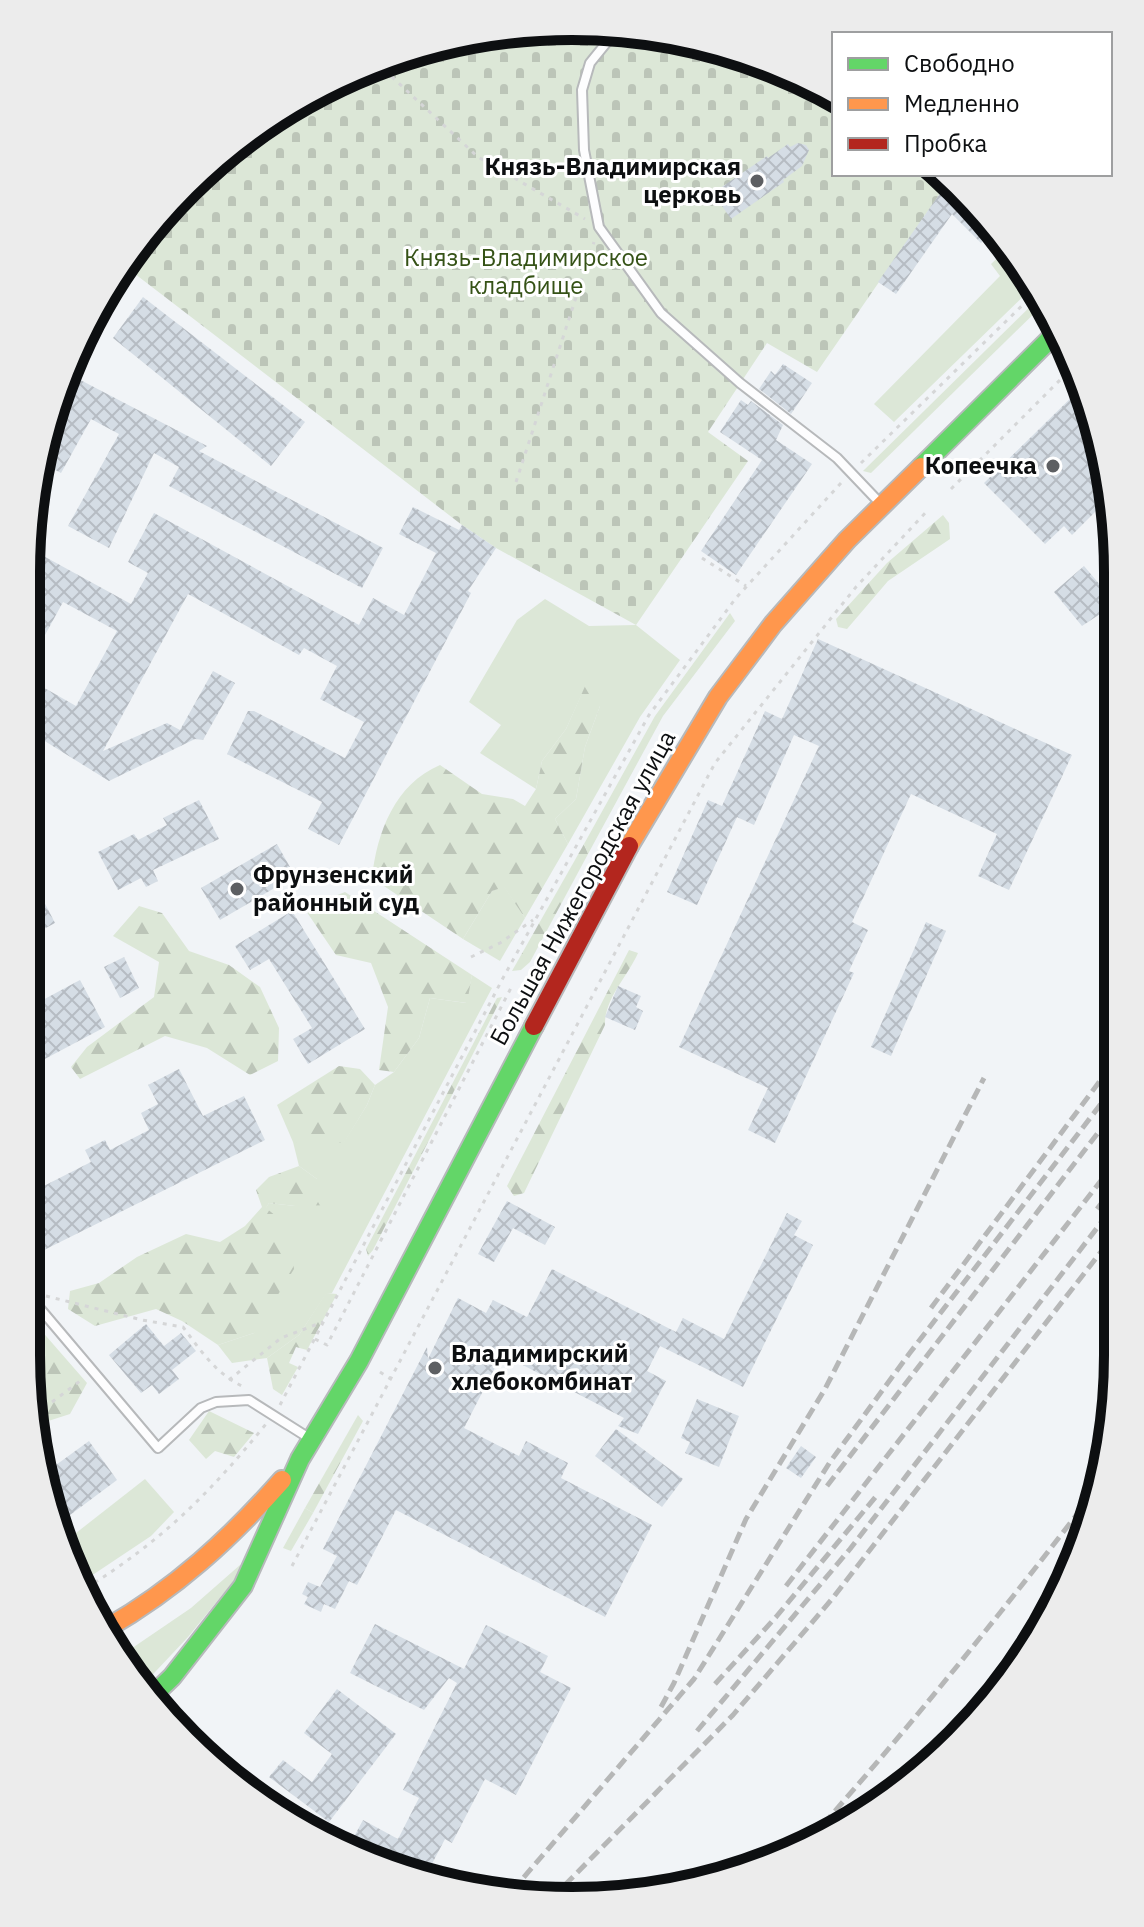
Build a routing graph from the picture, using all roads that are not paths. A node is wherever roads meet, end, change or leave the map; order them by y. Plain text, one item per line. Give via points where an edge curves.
1 (608, 41) edge
2 (1050, 339) edge
3 (881, 505) junction
4 (40, 1309) edge
5 (311, 1439) junction
6 (300, 1459) junction
7 (113, 1624) edge
8 (159, 1690) edge

1 - 3 lane via 590,63 582,90 584,150 599,227 661,313 837,458
2 - 3 main road, Большая Нижегородская улица
3 - 5 main road, Большая Нижегородская улица via 773,624 710,710 637,830 359,1361
4 - 5 lane via 158,1448 201,1408 249,1400
5 - 6 main road, Большая Нижегородская улица
6 - 7 main road, Большая Нижегородская улица via 192,1573
6 - 8 main road, Большая Нижегородская улица via 243,1586

